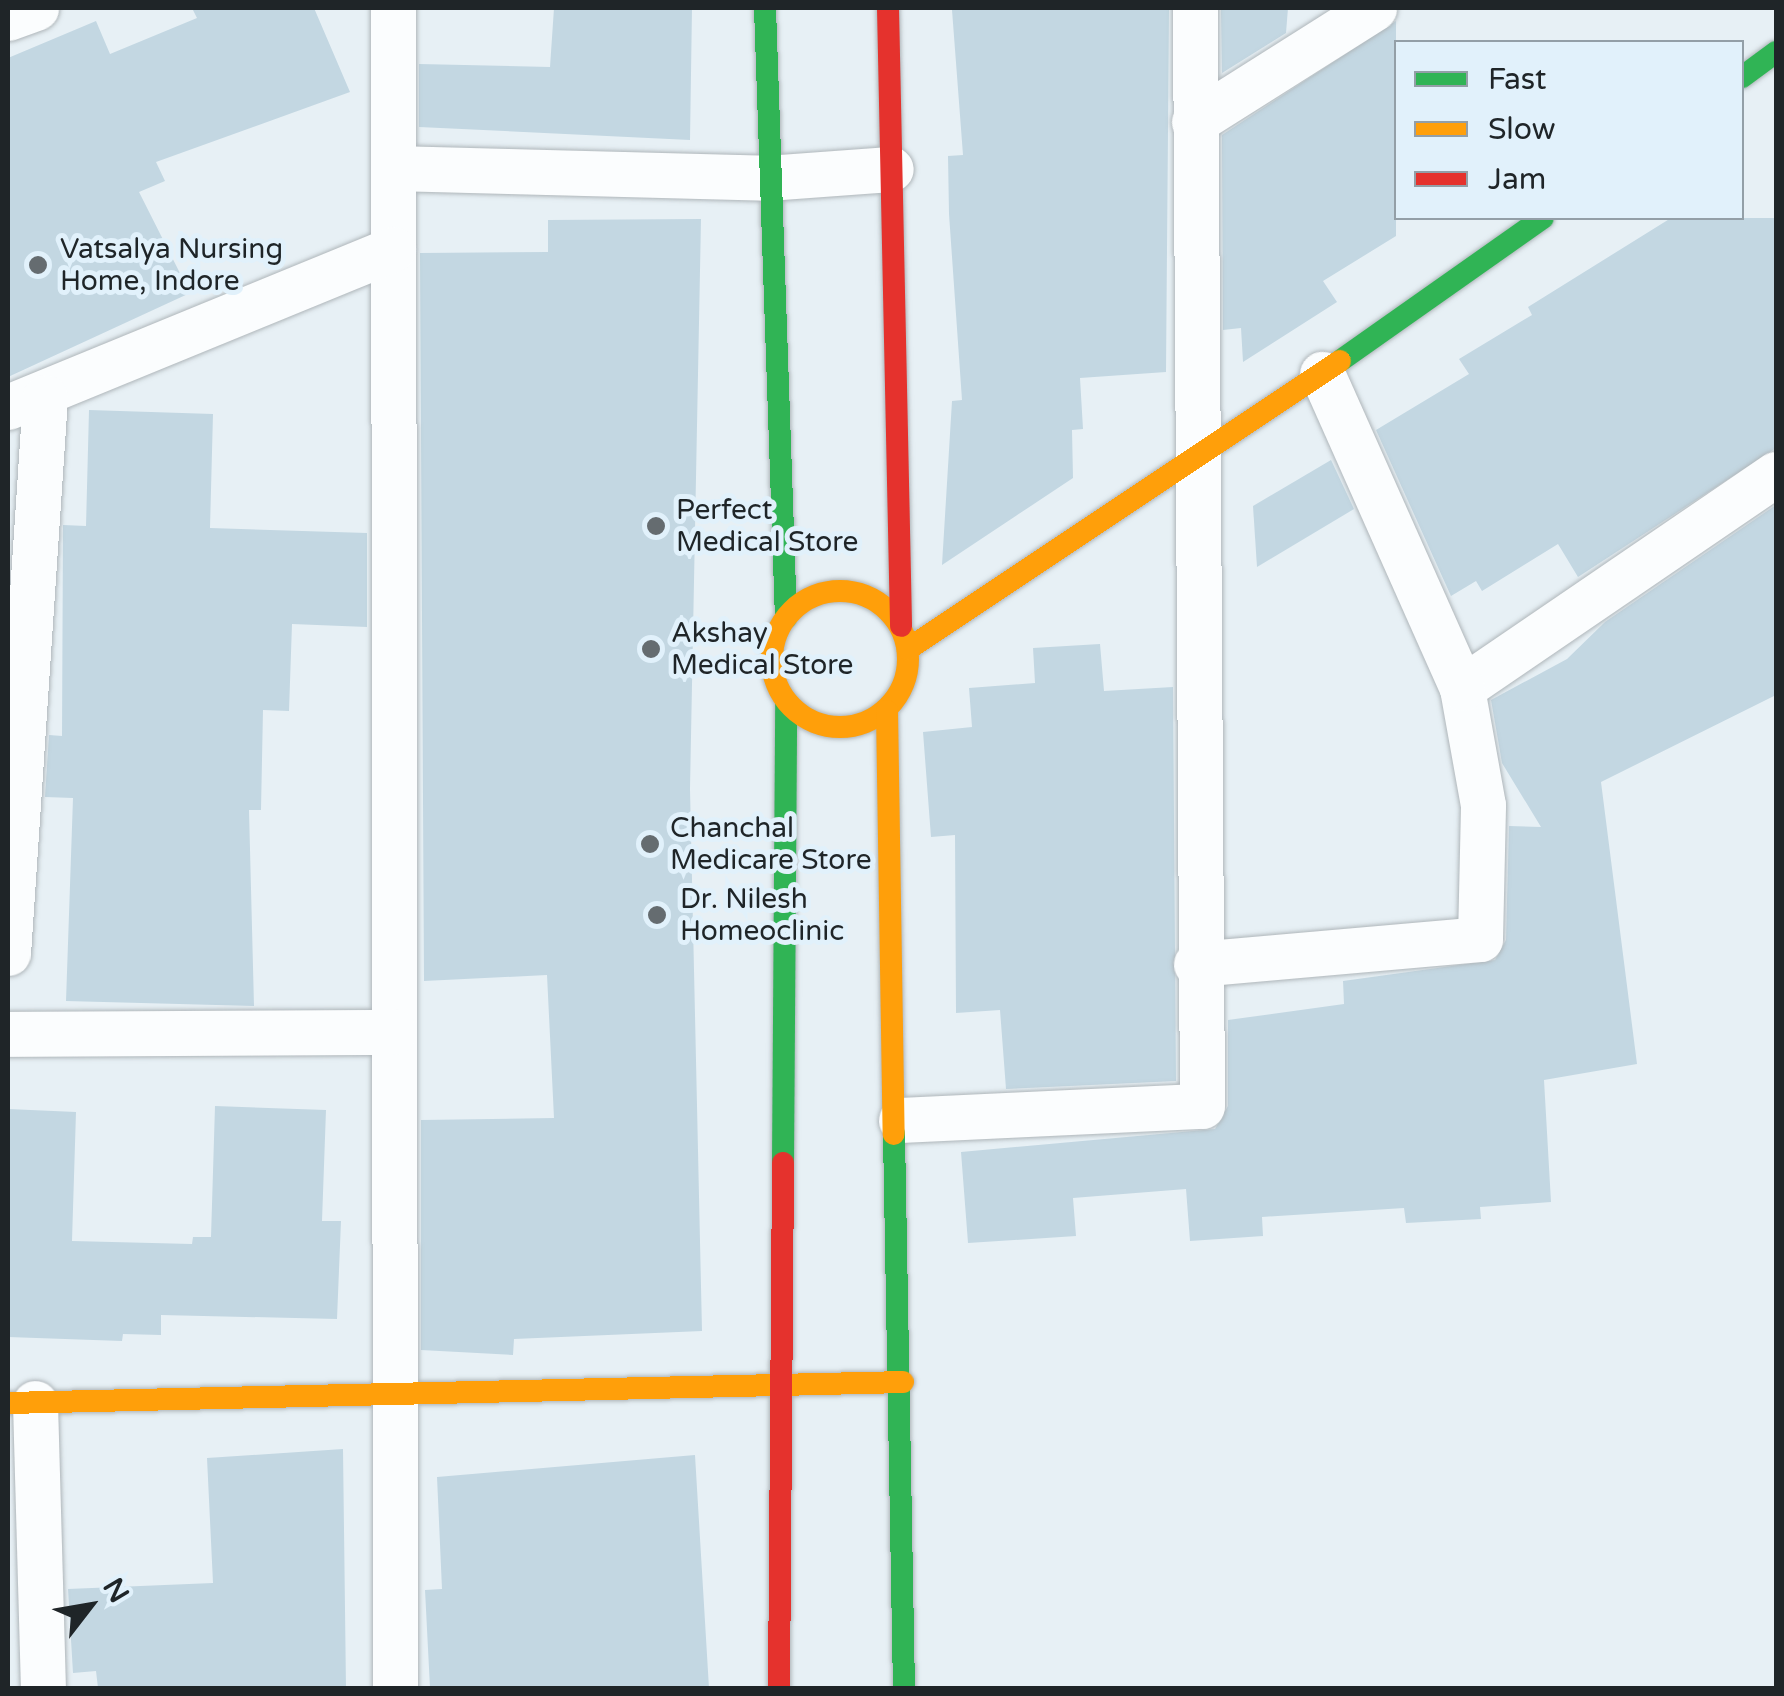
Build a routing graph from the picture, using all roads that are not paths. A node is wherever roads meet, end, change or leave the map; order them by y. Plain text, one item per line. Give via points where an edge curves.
1 (36, 8) edge
2 (393, 8) edge
3 (765, 8) edge
4 (888, 8) edge
5 (1196, 8) edge
6 (1374, 8) edge
7 (8, 18) edge
8 (1776, 52) edge
9 (1744, 76) edge
10 (1194, 122) junction
11 (393, 168) junction
12 (890, 169) junction
13 (767, 178) junction
14 (1540, 220) edge
15 (393, 250) junction
16 (1322, 374) junction
17 (26, 402) edge
18 (1196, 463) junction
19 (1776, 474) edge
20 (786, 618) junction
21 (905, 638) junction
22 (1462, 688) junction
23 (786, 702) junction
24 (888, 710) junction
25 (8, 953) edge
26 (1196, 964) junction
27 (394, 1032) junction
28 (8, 1034) edge
29 (901, 1120) junction
30 (903, 1382) junction
31 (774, 1386) junction
32 (394, 1392) junction
33 (21, 1403) edge
34 (43, 1688) edge
35 (395, 1688) edge
36 (779, 1688) edge
37 (904, 1688) edge

1 - 7 street
2 - 11 street
3 - 13 street
4 - 12 street
5 - 10 street
6 - 10 street
8 - 9 street
10 - 18 street
11 - 13 street
11 - 15 street
12 - 13 street
12 - 21 street
13 - 20 street
14 - 16 street
15 - 17 street
15 - 27 street
16 - 18 street
16 - 22 street
17 - 25 street
18 - 21 street
18 - 26 street
19 - 22 street
20 - 21 street via 802,601 845,590 887,608
20 - 23 street via 772,660
21 - 24 street via 909,671
22 - 26 street via 1483,805 1480,939
23 - 24 street via 824,726
23 - 31 street
24 - 29 street
26 - 29 street via 1202,1106
27 - 28 street
27 - 32 street
29 - 30 street
30 - 31 street
30 - 37 street
31 - 32 street
31 - 36 street
32 - 33 street
32 - 35 street
33 - 34 street

